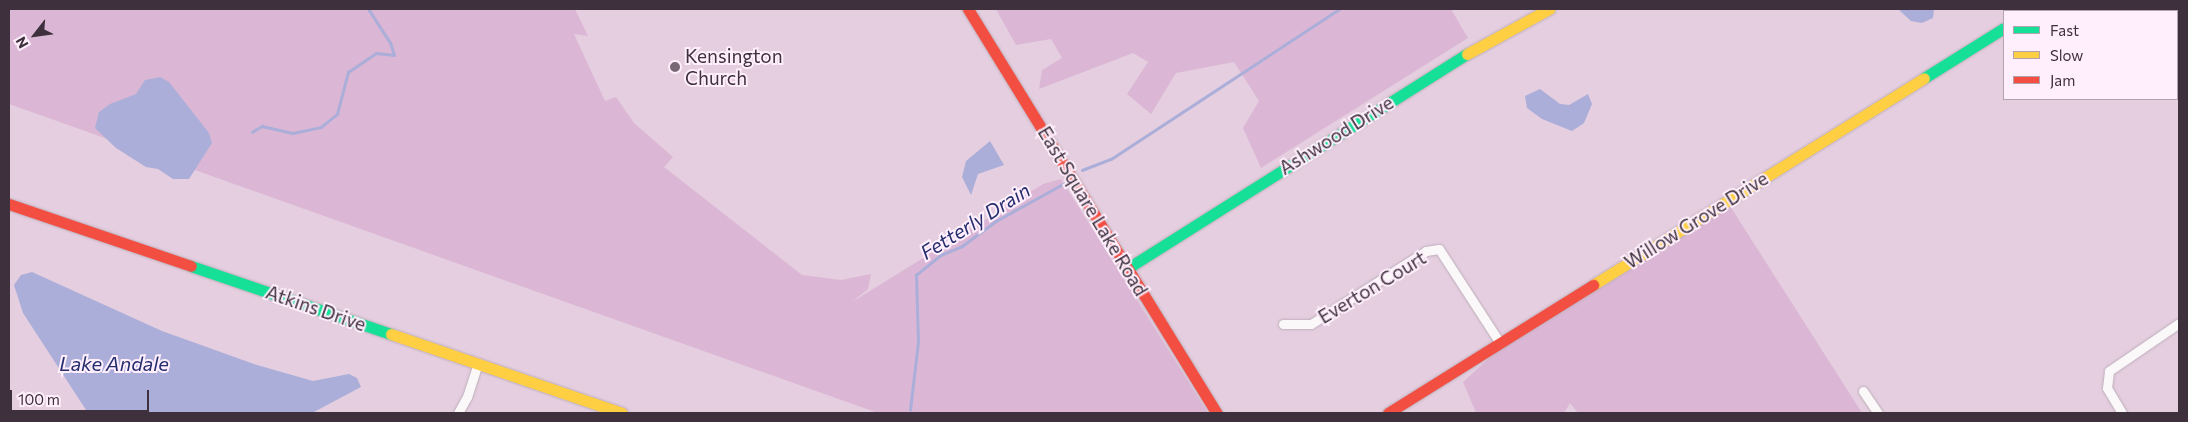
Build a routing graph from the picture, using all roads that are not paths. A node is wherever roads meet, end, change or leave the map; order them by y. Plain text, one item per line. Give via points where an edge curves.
1 (968, 9) edge
2 (1549, 9) edge
3 (1536, 12) edge
4 (2003, 29) edge
5 (9, 204) edge
6 (1128, 268) junction
7 (1283, 324) dead end
8 (2179, 324) edge
9 (1500, 343) junction
10 (478, 364) junction
11 (1863, 391) dead end
12 (458, 413) edge
13 (622, 413) edge
14 (1217, 413) edge
15 (1388, 413) edge
16 (1878, 413) edge
17 (2122, 413) edge

1 - 6 street, East Square Lake Road
2 - 3 street, Ashwood Drive
3 - 6 street, Ashwood Drive
4 - 9 street, Willow Grove Drive
5 - 10 street, Atkins Drive
6 - 14 street, East Square Lake Road
7 - 9 street, Everton Court via 1310,324 1426,251 1439,249
8 - 17 street via 2118,363 2107,379 2107,388
9 - 15 street, Willow Grove Drive
10 - 12 street
10 - 13 street, Atkins Drive
11 - 16 street

